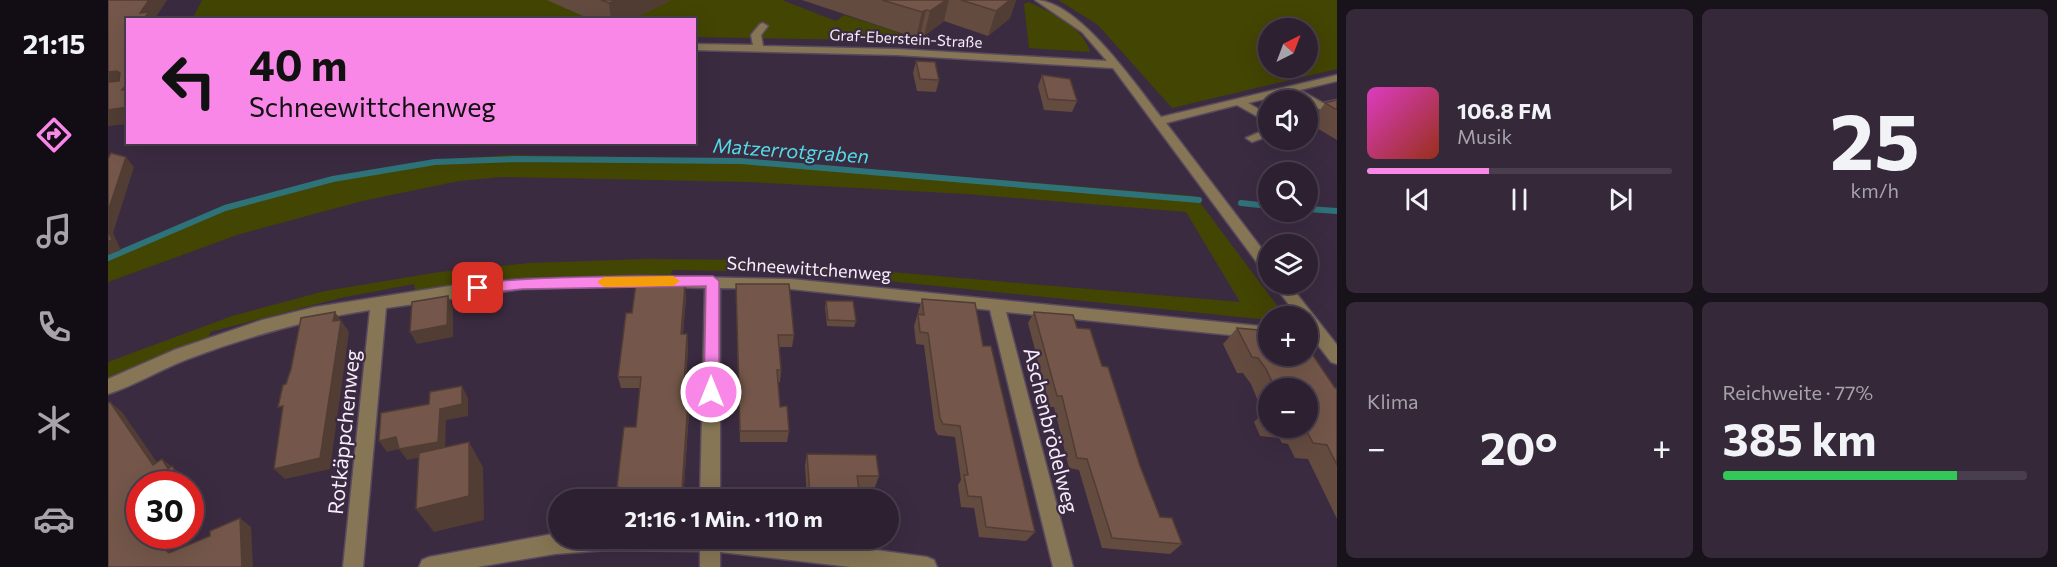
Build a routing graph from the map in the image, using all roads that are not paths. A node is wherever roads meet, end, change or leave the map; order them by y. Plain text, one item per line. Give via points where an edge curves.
1 (1040, 0) edge
2 (763, 26) dead end
3 (696, 48) edge
4 (759, 48) junction
5 (1116, 65) junction
6 (1337, 78) edge
7 (1292, 90) edge
8 (1258, 99) edge
9 (1241, 103) junction
10 (1337, 103) edge
11 (1318, 105) edge
12 (1258, 113) edge
13 (1158, 121) junction
14 (1258, 136) edge
15 (1252, 138) dead end
16 (1258, 253) edge
17 (713, 281) junction
18 (1289, 294) edge
19 (379, 302) junction
20 (996, 304) junction
21 (1298, 306) edge
22 (1258, 332) edge
23 (1318, 341) edge
24 (1337, 357) edge
25 (108, 387) edge
26 (710, 489) edge
27 (548, 546) edge
28 (710, 549) edge
29 (793, 549) edge
30 (353, 567) edge
31 (429, 567) edge
32 (710, 567) edge
33 (927, 567) edge
34 (1063, 567) edge

1 - 5 street via 1085,30
2 - 4 street via 756,35
3 - 4 street, Graf-Eberstein-Straße
4 - 5 street, Graf-Eberstein-Straße
5 - 13 street
6 - 7 street
8 - 9 street
9 - 12 street
9 - 13 street
10 - 11 street
13 - 16 street
14 - 15 street
17 - 19 street, Schneewittchenweg via 522,284
17 - 20 street, Schneewittchenweg via 791,284
17 - 26 street
18 - 21 street
19 - 25 street, Schneewittchenweg via 262,326 180,355
19 - 30 street, Rotkäppchenweg
20 - 22 street, Schneewittchenweg
20 - 34 street, Aschenbrödelweg
23 - 24 street
27 - 31 street
28 - 32 street
29 - 33 street

